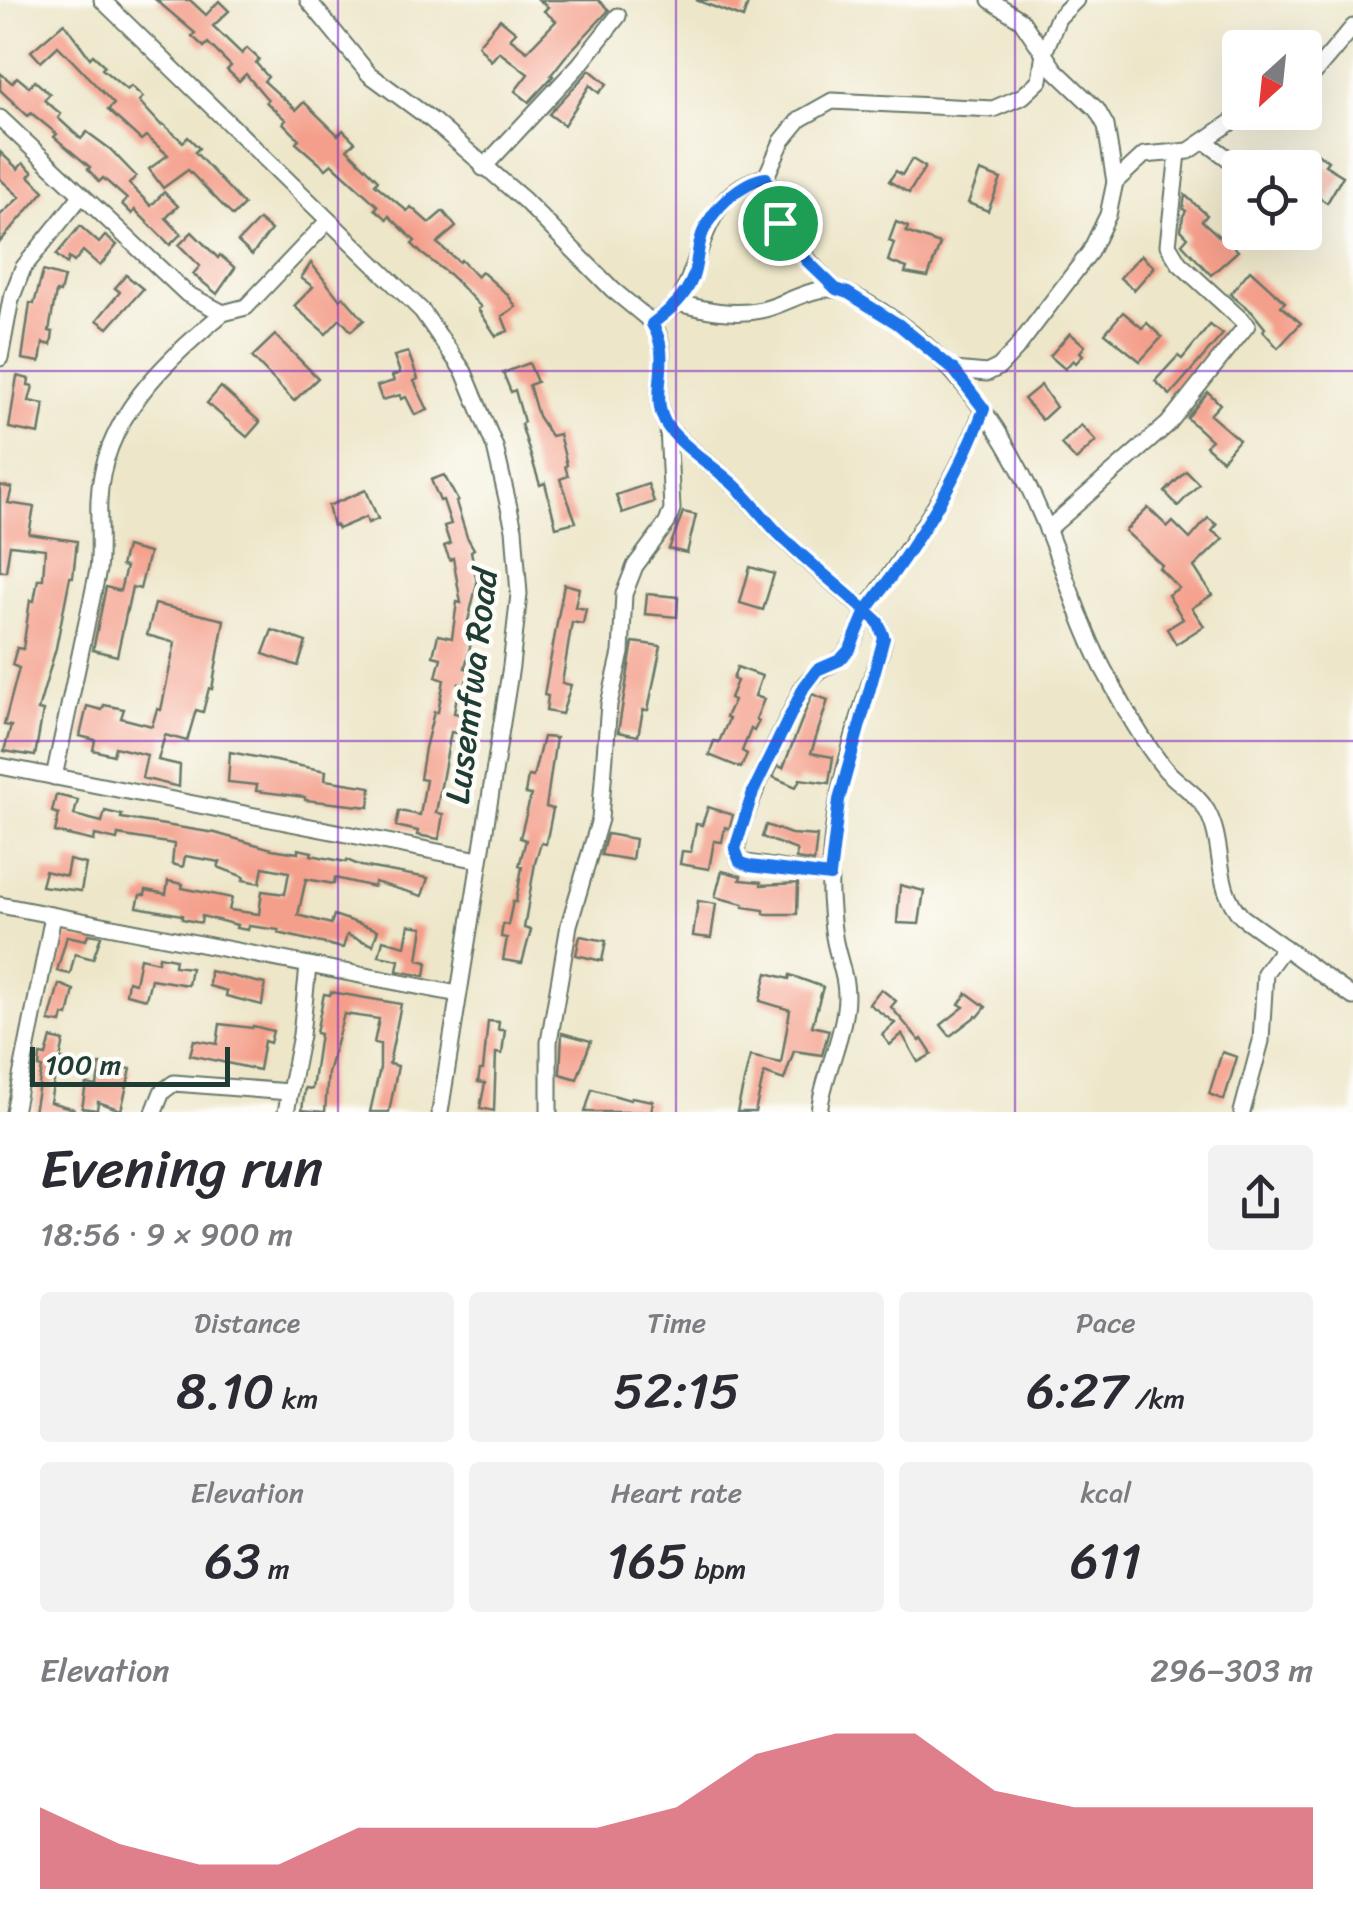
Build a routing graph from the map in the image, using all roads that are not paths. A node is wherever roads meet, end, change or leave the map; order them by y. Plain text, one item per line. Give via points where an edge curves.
1 (102, 0) edge
2 (308, 0) edge
3 (990, 0) edge
4 (1076, 0) edge
5 (618, 16) dead end
6 (1353, 28) edge
7 (1044, 53) junction
8 (1322, 64) edge
9 (0, 118) edge
10 (1222, 130) edge
11 (1206, 142) junction
12 (1178, 153) junction
13 (1222, 154) edge
14 (483, 168) junction
15 (766, 178) junction
16 (1115, 182) junction
17 (80, 196) junction
18 (328, 220) junction
19 (836, 289) junction
20 (678, 303) junction
21 (222, 313) junction
22 (652, 324) junction
23 (0, 358) edge
24 (954, 370) junction
25 (984, 409) junction
26 (668, 427) junction
27 (1047, 530) junction
28 (866, 611) junction
29 (0, 766) edge
30 (54, 777) junction
31 (479, 860) junction
32 (830, 876) junction
33 (0, 905) edge
34 (53, 916) junction
35 (1284, 946) junction
36 (308, 966) junction
37 (458, 994) junction
38 (1353, 997) edge
39 (289, 1092) junction
40 (14, 1112) edge
41 (154, 1112) edge
42 (286, 1112) edge
43 (440, 1112) edge
44 (549, 1112) edge
45 (820, 1112) edge
46 (1242, 1112) edge

1 - 18 street, Lusemfwa Road
2 - 14 street via 369,74
3 - 7 street via 1022,20
4 - 7 street via 1058,18
5 - 14 street
6 - 8 street
7 - 15 street via 1040,80 1023,96 993,108 832,101 800,119
7 - 16 street via 1098,110
9 - 17 street
10 - 11 street
11 - 12 street
11 - 13 street
12 - 16 street via 1144,156
12 - 27 street via 1168,244 1178,263 1247,325 1168,424
14 - 22 street
15 - 19 street via 780,223
15 - 20 street via 721,205
16 - 24 street via 1090,252 1016,349 987,373
17 - 21 street via 187,294
17 - 23 street via 22,268
18 - 21 street via 246,307
18 - 31 street, Lusemfwa Road via 422,311 464,372 495,448 514,528 519,594
19 - 20 street via 763,310 710,311
19 - 24 street via 898,324
20 - 22 street
21 - 30 street via 152,379 109,449 99,499 98,570
22 - 26 street via 662,340 658,384
24 - 25 street
25 - 27 street
25 - 28 street via 968,454
26 - 28 street
26 - 44 street via 672,508 624,594 600,819 569,925 549,1042
27 - 35 street via 1108,679 1151,750 1214,824 1230,903
28 - 32 street via 884,638 839,800
28 - 32 street via 850,649 804,687 753,792 735,849 750,866
29 - 30 street
30 - 31 street
31 - 37 street, Lusemfwa Road
32 - 45 street via 845,1009
33 - 34 street
34 - 36 street
34 - 40 street
35 - 38 street
35 - 46 street via 1265,973 1261,1041
36 - 37 street
36 - 39 street
37 - 43 street, Lusemfwa Road
39 - 41 street via 174,1083
39 - 42 street

